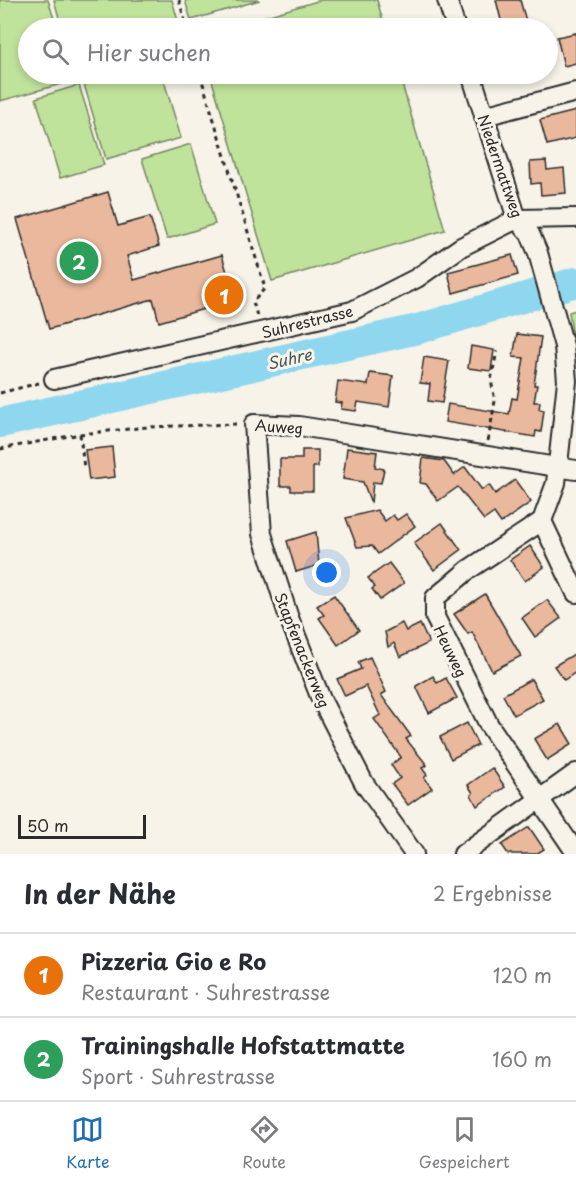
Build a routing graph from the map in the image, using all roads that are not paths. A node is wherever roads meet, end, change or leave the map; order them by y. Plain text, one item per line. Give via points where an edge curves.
1 (447, 0) edge
2 (453, 18) edge
3 (474, 84) edge
4 (576, 92) edge
5 (484, 116) junction
6 (576, 218) edge
7 (517, 219) junction
8 (54, 379) road end
9 (254, 424) joint
10 (558, 466) junction
11 (576, 470) edge
12 (542, 520) junction
13 (576, 593) edge
14 (576, 773) edge
15 (538, 800) junction
16 (414, 854) edge
17 (463, 854) edge
18 (576, 854) edge

1 - 2 street
3 - 5 street, Niedermattweg
4 - 5 street
5 - 7 street, Niedermattweg
6 - 7 street, Suhrestrasse
7 - 8 street, Suhrestrasse via 352,311
7 - 10 street, Niedermattweg via 530,234 564,346 567,381
9 - 10 street, Auweg via 299,426
9 - 16 street, Stapfenackerweg via 262,534 289,618 321,699 364,783
10 - 11 street, Auweg
10 - 12 street
12 - 13 street
12 - 15 street, Heuweg via 468,570 435,598 434,610 438,628 489,724
14 - 15 street
15 - 17 street
15 - 18 street, Heuweg

